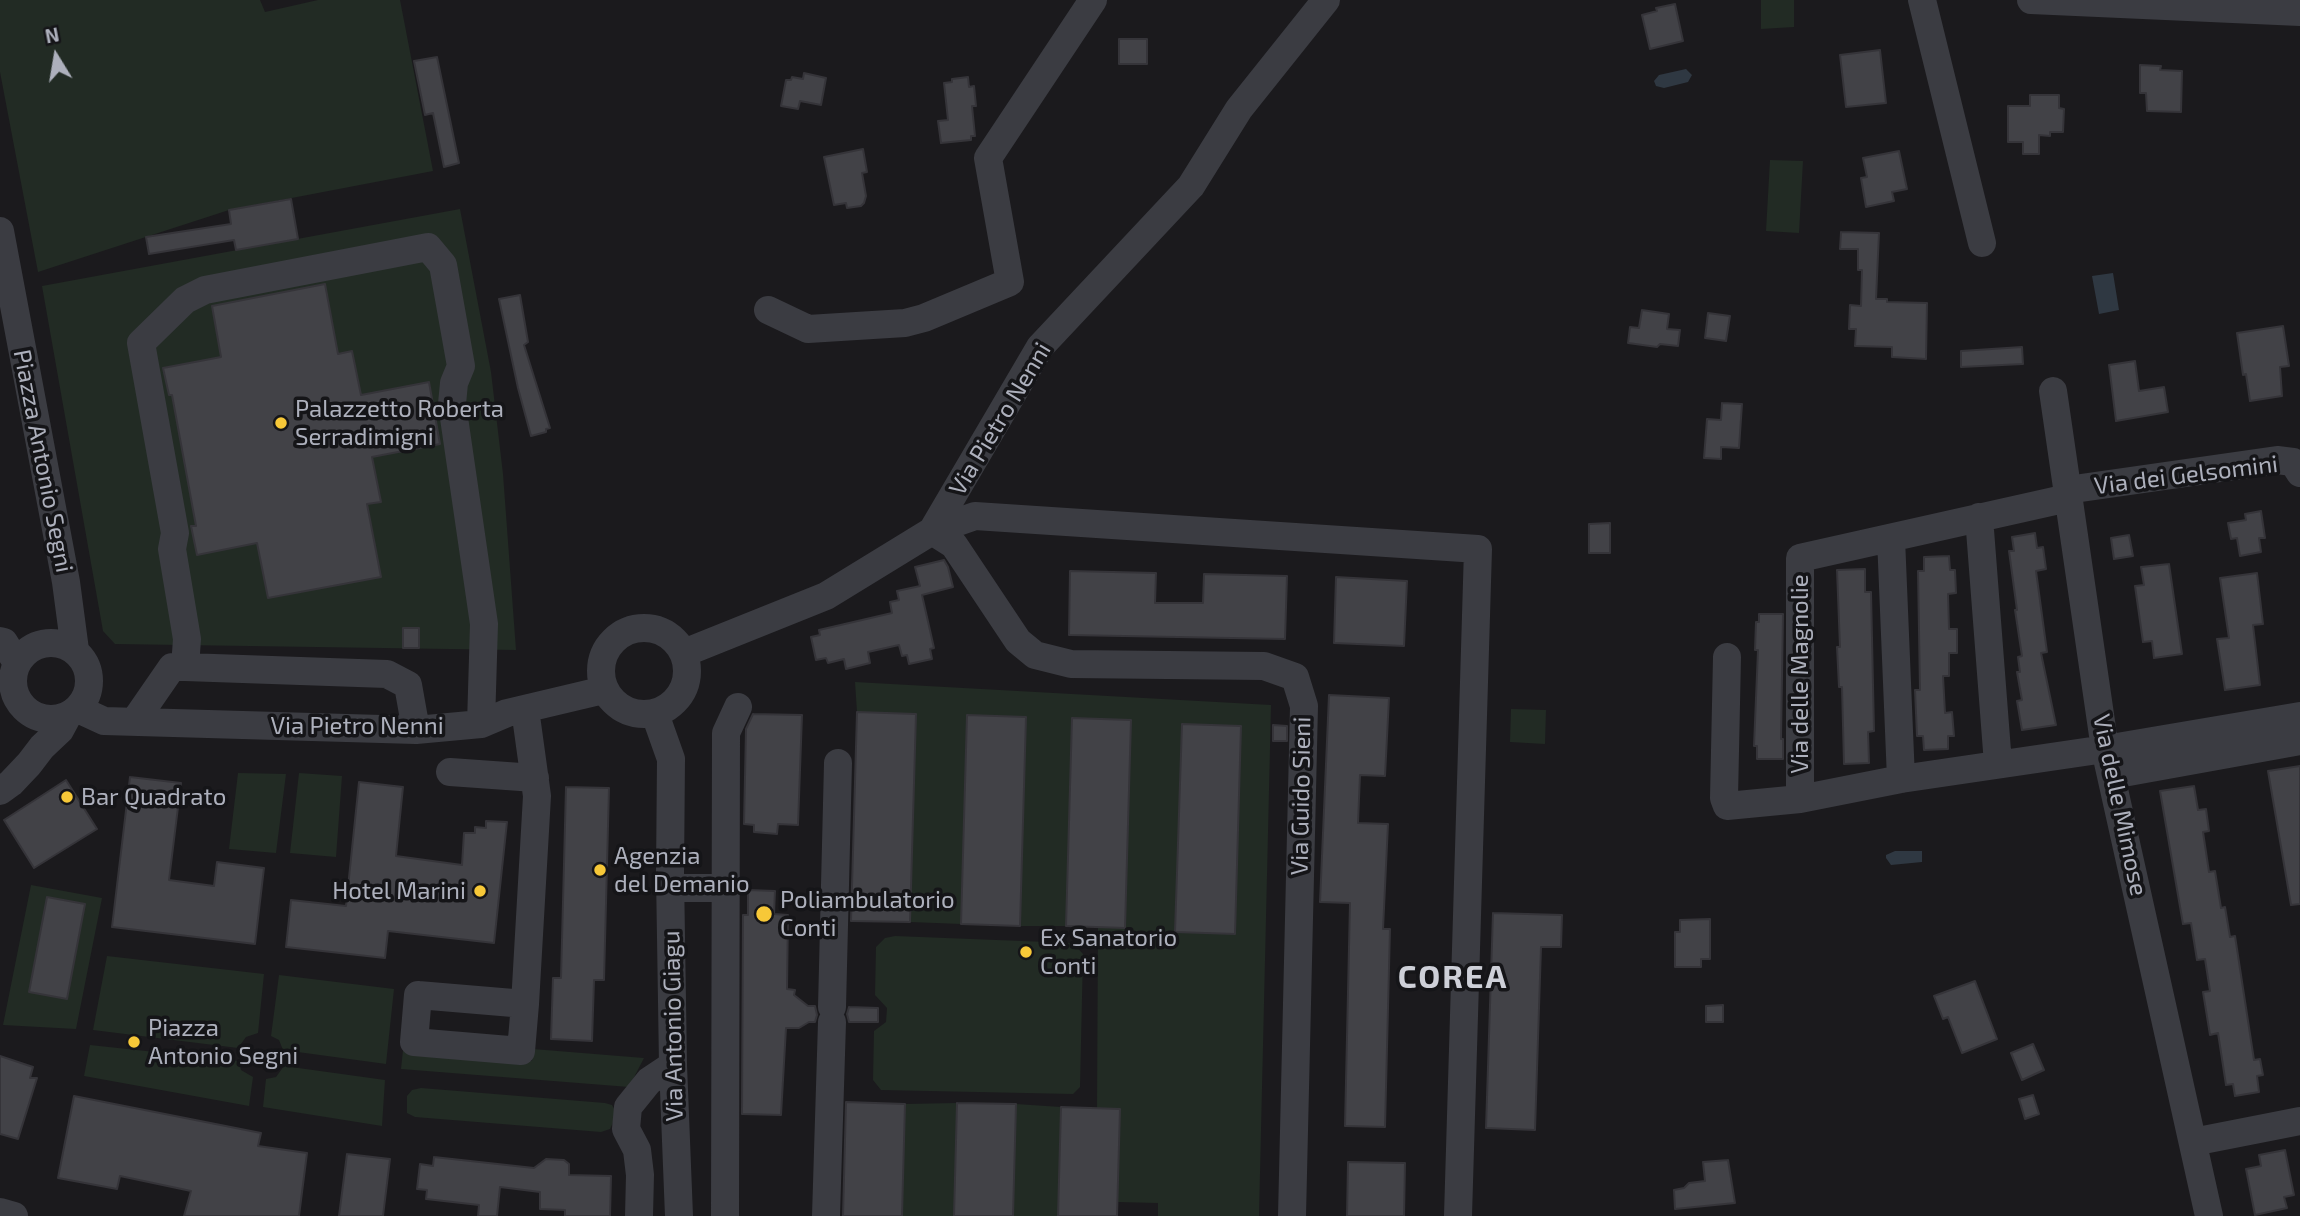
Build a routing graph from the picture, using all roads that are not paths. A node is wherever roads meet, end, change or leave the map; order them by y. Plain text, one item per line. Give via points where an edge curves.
1 (1093, 0) edge
2 (1326, 0) edge
3 (1923, 0) edge
4 (2031, 0) edge
5 (2300, 12) edge
6 (0, 231) edge
7 (1982, 243) dead end
8 (768, 310) dead end
9 (2053, 391) dead end
10 (2300, 473) edge
11 (2068, 494) junction
12 (1979, 517) junction
13 (932, 531) junction
14 (1891, 538) junction
15 (75, 650) junction
16 (684, 653) junction
17 (1727, 657) dead end
18 (8, 663) edge
19 (185, 667) junction
20 (604, 690) junction
21 (78, 704) junction
22 (738, 707) dead end
23 (525, 709) junction
24 (655, 713) junction
25 (32, 715) junction
26 (2300, 716) edge
27 (134, 722) junction
28 (481, 724) junction
29 (416, 730) junction
30 (2300, 741) edge
31 (42, 747) junction
32 (2108, 762) junction
33 (838, 764) dead end
34 (1998, 764) junction
35 (450, 772) dead end
36 (535, 778) junction
37 (1901, 779) junction
38 (0, 791) edge
39 (1800, 799) junction
40 (670, 888) junction
41 (724, 888) junction
42 (525, 1004) dead end
43 (673, 1065) junction
44 (2300, 1121) edge
45 (2193, 1142) junction
46 (0, 1212) edge
47 (14, 1216) edge
48 (639, 1216) edge
49 (680, 1216) edge
50 (725, 1216) edge
51 (826, 1216) edge
52 (1292, 1216) edge
53 (1458, 1216) edge
54 (2209, 1216) edge

1 - 8 street via 988,158 1010,282 905,323 808,329
2 - 13 street, Via Pietro Nenni via 1239,109 1191,186 1040,347
3 - 7 street
4 - 5 street
6 - 15 street, Piazza Antonio Segni
9 - 11 street, Via delle Mimose
10 - 11 street, Via dei Gelsomini via 2293,463 2277,460
11 - 12 street, Via delle Magnolie
11 - 32 street, Via delle Mimose
12 - 14 street, Via delle Magnolie
12 - 34 street
13 - 16 street, Via Pietro Nenni via 826,596
13 - 52 street, Via Guido Sieni via 954,545 1018,641 1035,655 1072,664 1264,666 1295,677 1304,706
13 - 53 street via 975,516 1478,549
14 - 37 street
14 - 39 street, Via delle Magnolie via 1800,558
15 - 18 street via 50,642
15 - 21 street via 89,672
16 - 20 street via 676,641 658,630 637,628 624,633 605,651 601,664
16 - 24 street via 688,677 684,690 667,709
17 - 39 street, Via delle Magnolie via 1727,806
18 - 25 street via 16,697
19 - 27 street via 172,667
19 - 28 street via 187,639 172,549 176,533 141,343 185,300 205,290 428,247 443,265 461,366 452,404 484,624
19 - 29 street via 387,674 408,685
20 - 23 street, Via Pietro Nenni
20 - 24 street via 631,713
21 - 25 street via 43,719
21 - 27 street, Via Pietro Nenni via 104,721
21 - 31 street
22 - 41 street via 726,733
23 - 28 street, Via Pietro Nenni
23 - 36 street
24 - 40 street, Via Antonio Giagu via 671,759
25 - 31 street
26 - 32 street, Via delle Magnolie
27 - 29 street, Via Pietro Nenni
28 - 29 street, Via Pietro Nenni
30 - 32 street, Via delle Magnolie
31 - 38 street
32 - 34 street, Via delle Magnolie
32 - 45 street, Via delle Mimose
33 - 51 street
34 - 37 street, Via delle Magnolie
35 - 36 street
36 - 42 street
37 - 39 street, Via delle Magnolie
40 - 41 street
40 - 43 street, Via Antonio Giagu
41 - 50 street
43 - 48 street via 649,1081 628,1107 626,1129 637,1150 640,1175
43 - 49 street, Via Antonio Giagu
44 - 45 street
45 - 54 street, Via delle Mimose
46 - 47 street

